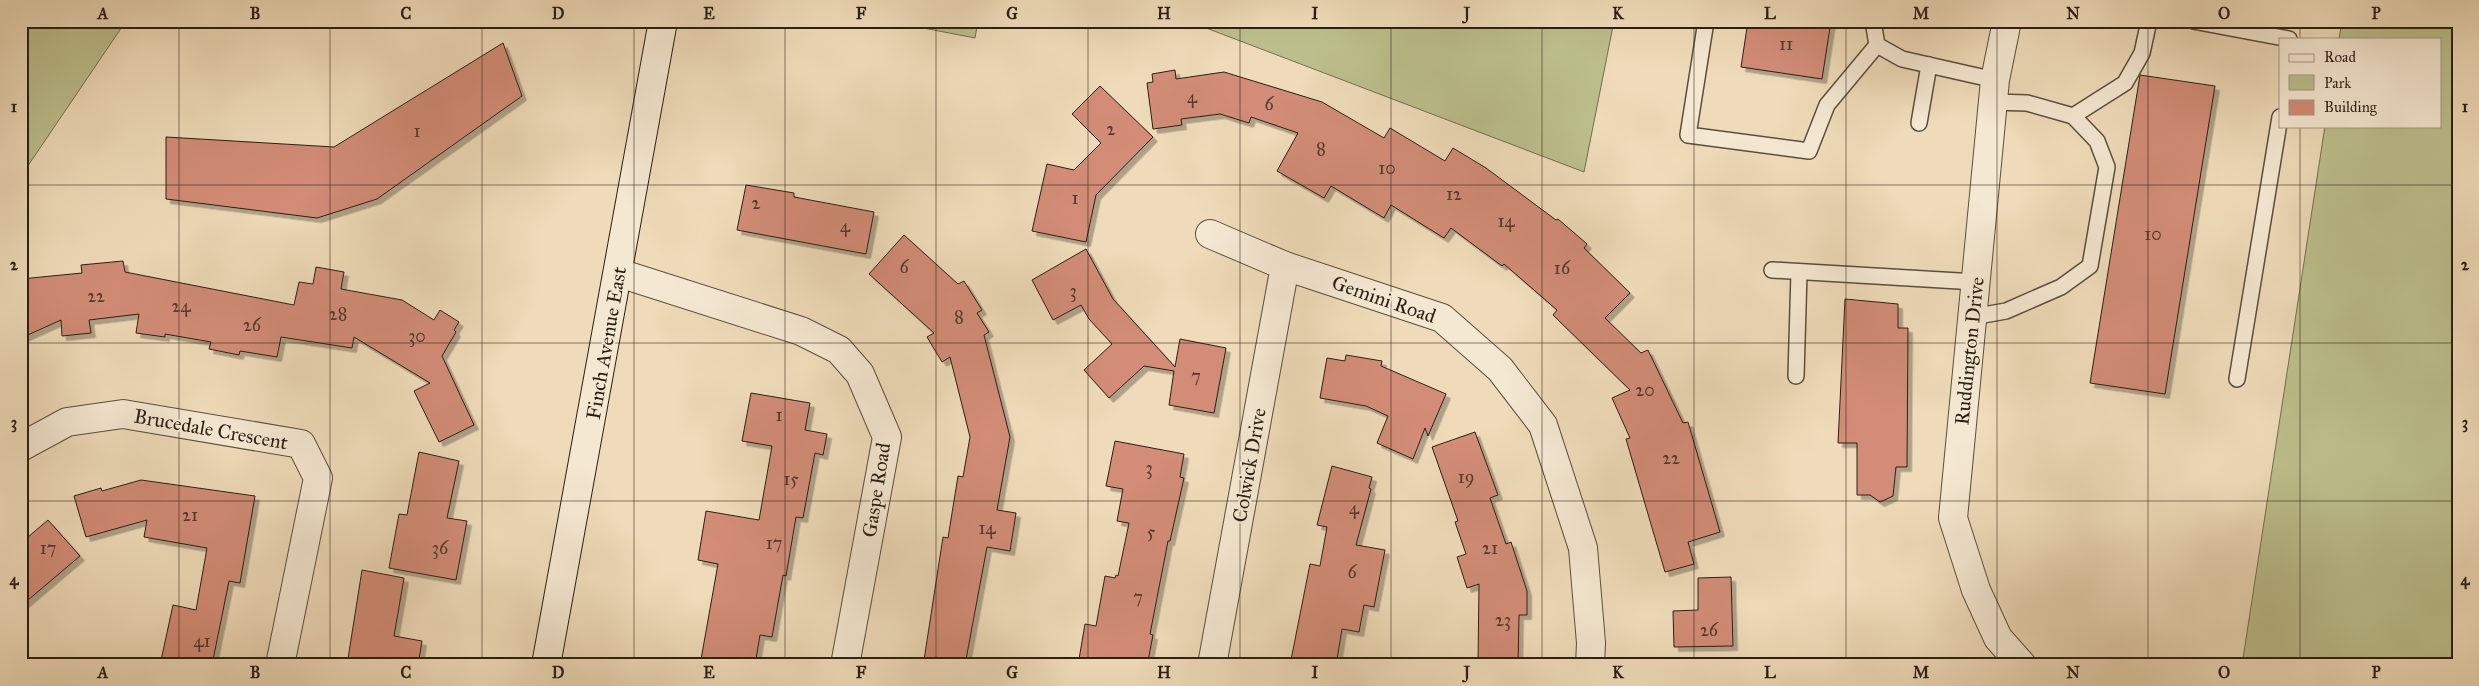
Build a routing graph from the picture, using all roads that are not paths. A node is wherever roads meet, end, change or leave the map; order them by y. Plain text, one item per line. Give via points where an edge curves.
1 (663, 21) edge
2 (1706, 21) edge
3 (1873, 21) edge
4 (2007, 21) edge
5 (2148, 21) edge
6 (2193, 21) edge
7 (2284, 38) edge
8 (1877, 45) junction
9 (1929, 65) junction
10 (1994, 91) junction
11 (2073, 116) junction
12 (1919, 123) dead end
13 (2279, 124) edge
14 (1210, 234) dead end
15 (1285, 266) junction
16 (1772, 270) dead end
17 (618, 273) junction
18 (1799, 273) junction
19 (1976, 282) junction
20 (1972, 317) junction
21 (1796, 376) dead end
22 (2237, 379) dead end
23 (21, 447) edge
24 (280, 665) edge
25 (546, 665) edge
26 (845, 665) edge
27 (1212, 665) edge
28 (1590, 665) edge
29 (2022, 665) edge

1 - 17 street, Finch Avenue East
2 - 8 lane via 1688,134 1809,151 1827,105
3 - 8 lane
4 - 10 street, Ruddington Drive
5 - 11 lane via 2142,53 2125,83
6 - 7 lane
8 - 9 lane via 1902,59
9 - 10 lane
9 - 12 lane
10 - 11 lane
10 - 19 street, Ruddington Drive
11 - 20 lane via 2097,140 2107,167 2090,266 2061,287 2006,311
13 - 22 lane
14 - 15 street, Gemini Road
15 - 27 street, Colwick Drive
15 - 28 street, Gemini Road via 1442,318 1500,369 1543,425 1583,548
16 - 18 lane
17 - 25 street, Finch Avenue East
17 - 26 street, Gaspe Road via 800,331 839,350 860,374 886,437
18 - 19 lane
18 - 21 lane
19 - 20 street, Ruddington Drive
20 - 29 street, Ruddington Drive via 1953,518 1976,590 1998,638
23 - 24 street, Brucedale Crescent via 66,422 123,414 301,444 318,478

